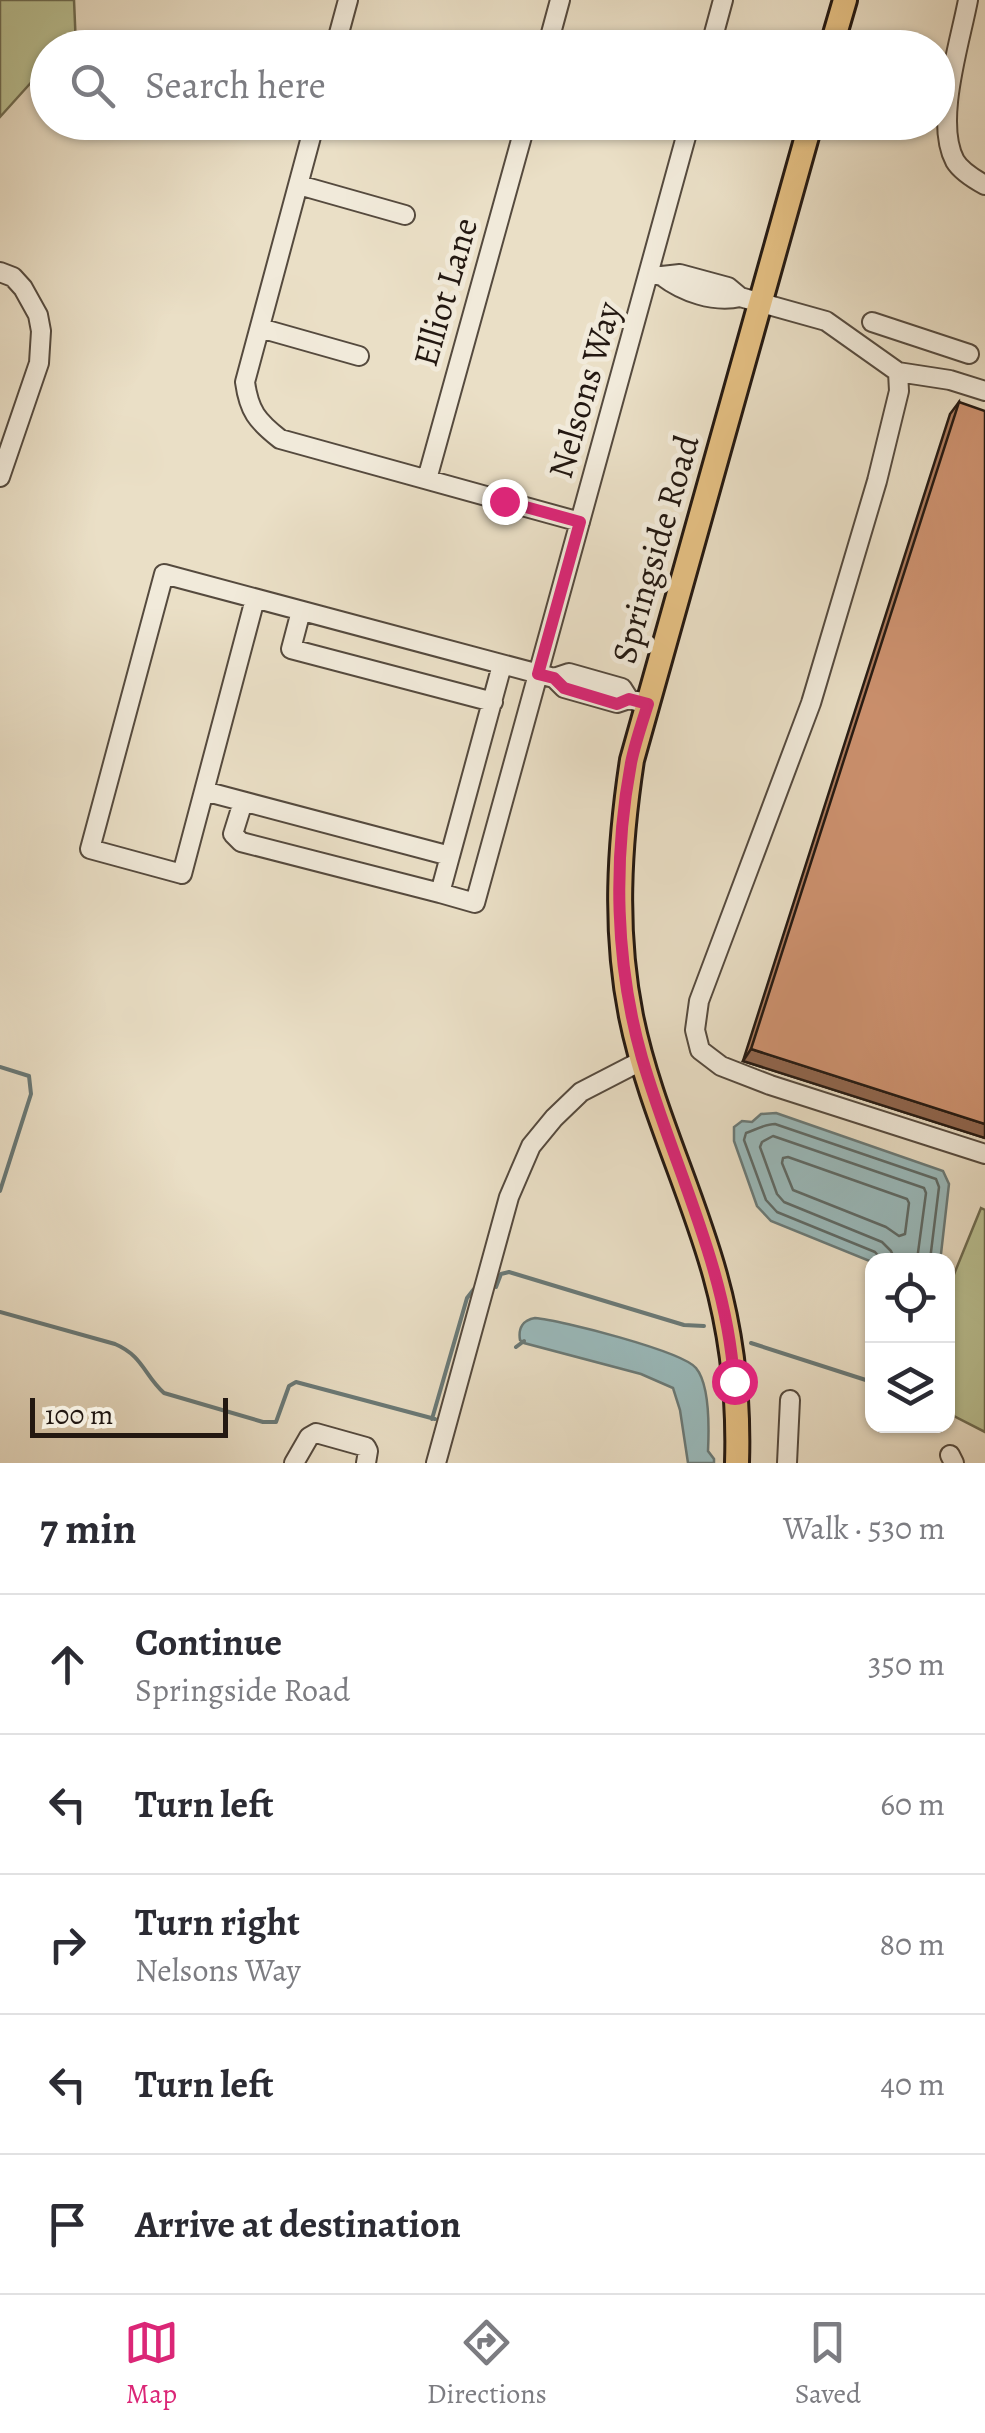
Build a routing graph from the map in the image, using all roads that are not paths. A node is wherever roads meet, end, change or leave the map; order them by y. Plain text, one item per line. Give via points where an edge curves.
1 (348, 0) edge
2 (560, 0) edge
3 (723, 0) edge
4 (845, 0) edge
5 (968, 0) edge
6 (342, 30) edge
7 (552, 30) edge
8 (715, 30) edge
9 (837, 30) edge
10 (955, 64) edge
11 (310, 140) edge
12 (521, 140) edge
13 (686, 140) edge
14 (804, 140) edge
15 (948, 140) edge
16 (298, 185) junction
17 (985, 185) edge
18 (405, 216) dead end
19 (0, 272) edge
20 (656, 275) junction
21 (750, 300) junction
22 (872, 322) dead end
23 (260, 328) junction
24 (359, 356) dead end
25 (977, 357) edge
26 (898, 372) junction
27 (959, 383) junction
28 (985, 391) edge
29 (0, 477) edge
30 (427, 479) junction
31 (580, 522) junction
32 (256, 599) junction
33 (301, 611) junction
34 (502, 665) junction
35 (546, 676) junction
36 (638, 701) junction
37 (493, 702) junction
38 (204, 791) junction
39 (243, 802) junction
40 (450, 856) junction
41 (440, 894) junction
42 (643, 1060) junction
43 (985, 1154) edge
44 (790, 1400) dead end
45 (294, 1463) edge
46 (366, 1463) edge
47 (436, 1463) edge
48 (737, 1463) edge
49 (787, 1463) edge

1 - 6 street
2 - 7 street
3 - 8 street
4 - 9 main road
5 - 10 street
11 - 16 street
12 - 30 street, Elliot Lane
13 - 20 street, Nelsons Way
14 - 21 main road, Springside Road
15 - 17 street via 957,164
16 - 18 street
16 - 23 street
19 - 29 street via 24,288 41,331 38,364
20 - 21 street via 696,278
20 - 31 street, Nelsons Way
21 - 26 street via 826,321
21 - 36 main road, Springside Road
22 - 25 street
23 - 24 street
23 - 30 street via 245,382 248,405 262,425 280,439
25 - 27 street
26 - 27 street
26 - 43 street via 877,481 811,703 699,1000 696,1030 700,1050 721,1066
27 - 28 street
30 - 31 street
31 - 35 street, Nelsons Way
32 - 33 street
32 - 38 street
32 - 38 street via 164,574 90,849 182,874
33 - 34 street
33 - 37 street via 291,648
34 - 35 street
34 - 37 street
35 - 36 street via 569,673 622,688
35 - 41 street, Nelsons Way via 474,903
36 - 42 main road, Springside Road via 619,877 620,938
37 - 40 street
38 - 39 street
39 - 40 street
39 - 41 street via 233,834 241,842
40 - 41 street
42 - 47 street via 582,1092 531,1146 509,1197
42 - 48 main road, Springside Road via 716,1277 732,1353
44 - 49 street
45 - 46 street via 316,1433 366,1447

